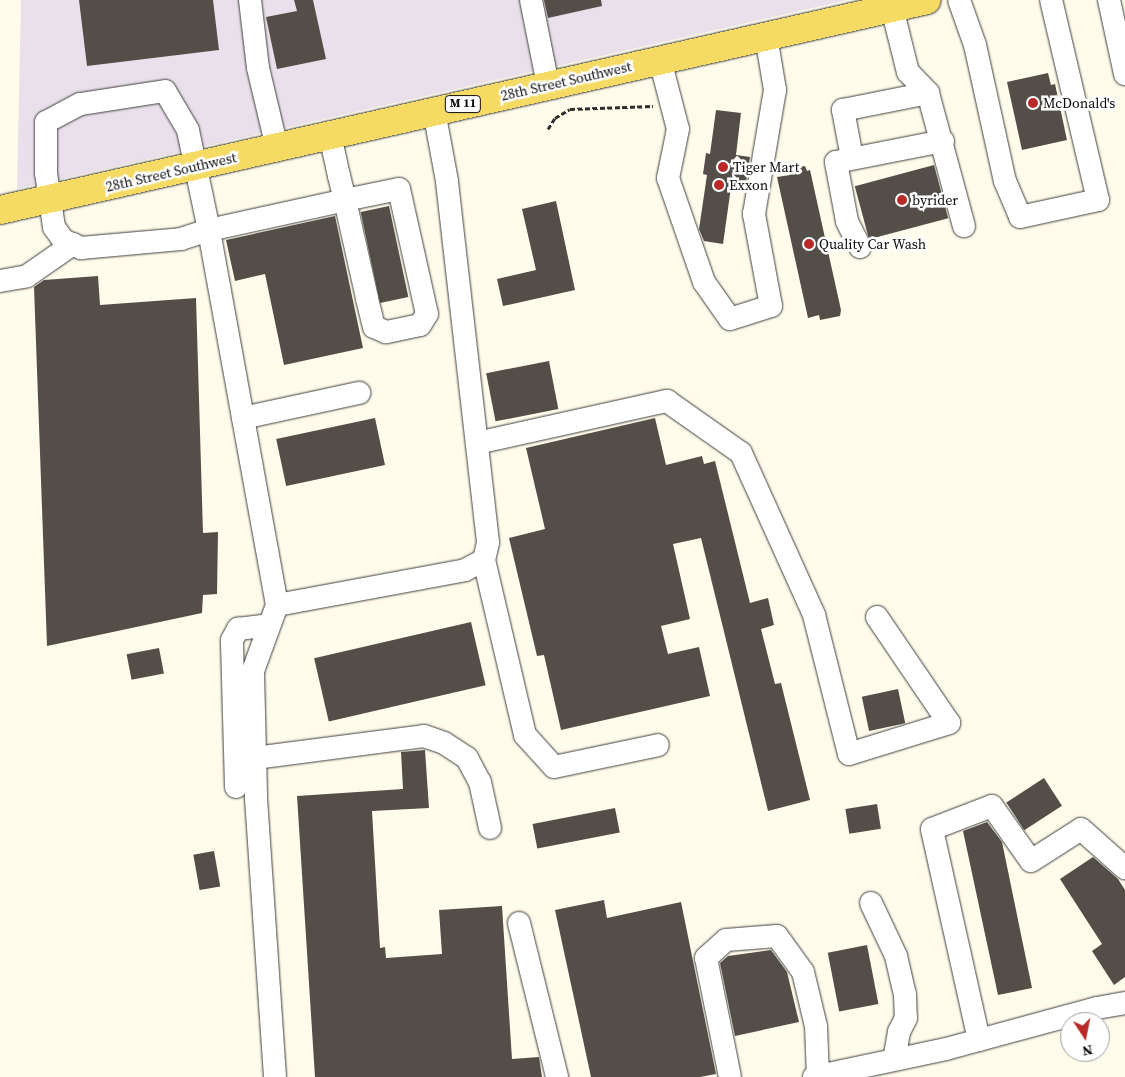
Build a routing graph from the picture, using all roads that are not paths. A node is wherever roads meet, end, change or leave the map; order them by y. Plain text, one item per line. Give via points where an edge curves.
1 (250, 0) edge
2 (531, 0) edge
3 (927, 0) edge
4 (959, 0) edge
5 (1051, 0) edge
6 (1108, 0) edge
7 (857, 8) edge
8 (892, 8) junction
9 (766, 36) junction
10 (660, 60) junction
11 (1125, 74) edge
12 (548, 85) junction
13 (928, 93) junction
14 (434, 111) junction
15 (330, 135) junction
16 (944, 140) junction
17 (277, 148) junction
18 (852, 158) junction
19 (195, 167) junction
20 (48, 200) junction
21 (345, 200) junction
22 (0, 210) edge
23 (964, 226) dead end
24 (209, 230) junction
25 (73, 244) junction
26 (860, 247) dead end
27 (0, 281) edge
28 (359, 393) dead end
29 (243, 418) junction
30 (477, 443) junction
31 (484, 560) junction
32 (273, 615) junction
33 (877, 617) dead end
34 (658, 746) dead end
35 (255, 758) junction
36 (236, 787) dead end
37 (490, 828) dead end
38 (1125, 868) edge
39 (871, 903) dead end
40 (519, 923) dead end
41 (1125, 1003) edge
42 (979, 1040) junction
43 (894, 1060) junction
44 (816, 1076) edge
45 (275, 1077) edge
46 (557, 1077) edge
47 (730, 1077) edge

1 - 17 lane via 258,68
2 - 12 lane
3 - 8 main road, 28th Street Southwest / M 11
4 - 5 lane via 975,45 1005,181 1020,217 1098,200
6 - 11 lane
7 - 8 main road, 28th Street Southwest / M 11
7 - 9 main road, 28th Street Southwest / M 11
8 - 13 lane via 908,72
9 - 10 main road, 28th Street Southwest / M 11
9 - 10 lane via 775,90 754,214 771,306 730,319 704,282 668,178 678,129
10 - 12 main road, 28th Street Southwest / M 11
12 - 14 main road, 28th Street Southwest / M 11
13 - 16 lane
13 - 18 lane via 843,110
14 - 15 main road, 28th Street Southwest / M 11
14 - 30 lane via 447,181
15 - 17 main road, 28th Street Southwest / M 11
15 - 21 lane
16 - 18 lane
16 - 23 lane
17 - 19 main road, 28th Street Southwest / M 11
18 - 26 lane via 836,162 847,221
19 - 20 main road, 28th Street Southwest / M 11
19 - 20 lane via 188,130 165,91 80,104 46,122
19 - 24 lane
20 - 22 main road, 28th Street Southwest / M 11
20 - 25 lane via 54,227 63,240
21 - 21 lane via 374,327 386,332 420,325 427,314 399,189
21 - 24 lane
24 - 25 lane via 181,239 144,244 81,248
24 - 29 lane
25 - 27 lane via 27,276
28 - 29 lane
29 - 32 lane
30 - 31 lane via 488,542
30 - 33 lane via 668,401 741,454 814,615 849,754 950,723
31 - 32 lane via 464,570
31 - 34 lane via 525,735 554,767
32 - 35 lane via 253,671
32 - 36 lane via 238,629 232,640
35 - 37 lane via 424,736 444,743 467,758 480,782
35 - 45 lane
38 - 42 lane via 1081,829 1031,861 992,806 932,829
39 - 43 lane via 896,956 905,994 906,1018 895,1045
40 - 46 lane
41 - 42 lane
42 - 43 lane
43 - 44 lane
44 - 47 lane via 816,1026 803,972 777,936 726,940 706,958

